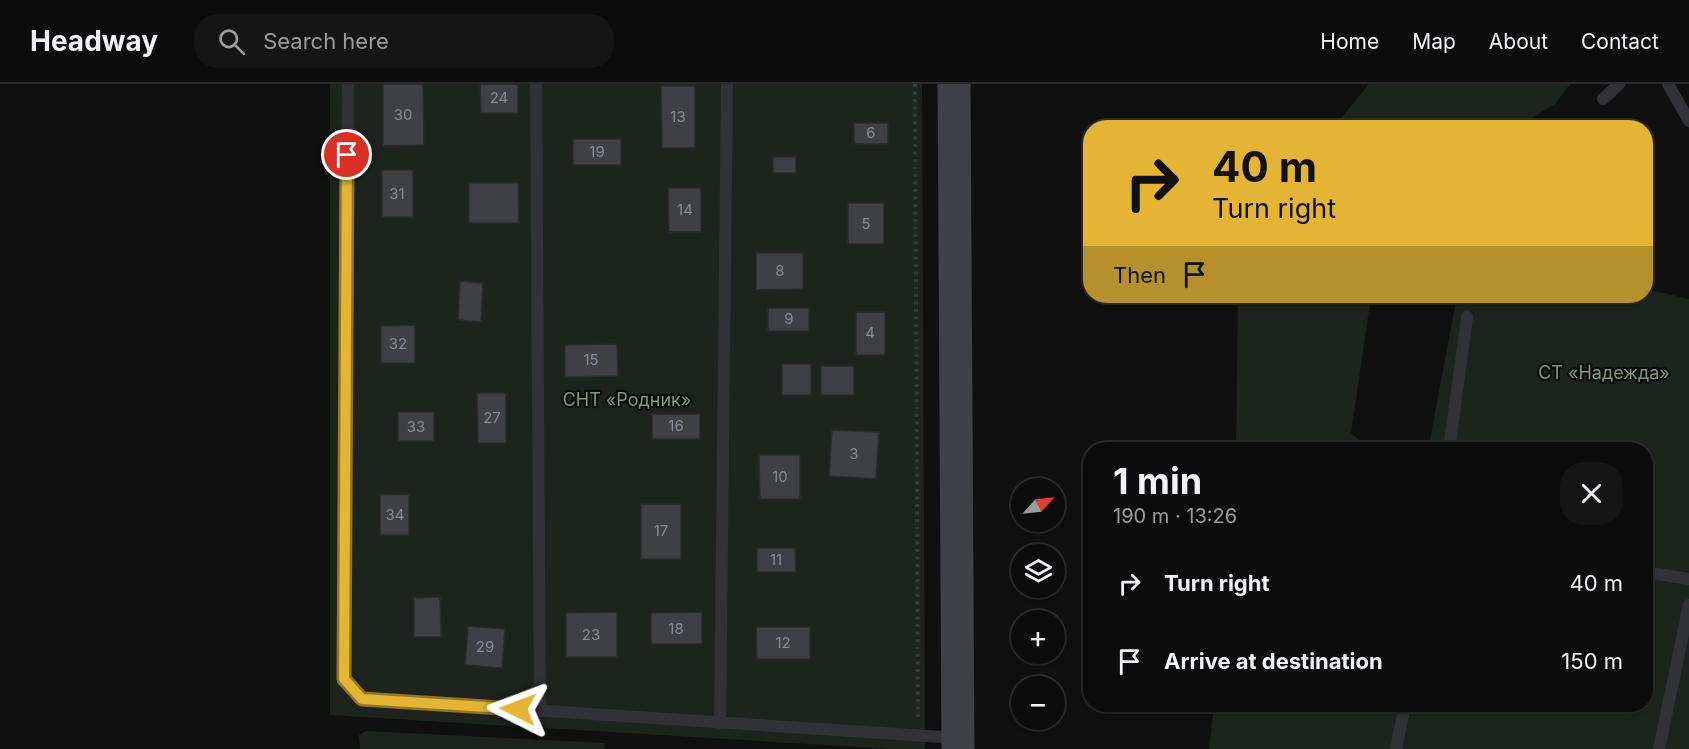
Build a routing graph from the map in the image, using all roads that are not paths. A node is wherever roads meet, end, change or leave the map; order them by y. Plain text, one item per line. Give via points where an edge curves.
1 (348, 84) edge
2 (536, 84) edge
3 (727, 84) edge
4 (954, 84) edge
5 (1619, 84) edge
6 (1668, 84) edge
7 (1603, 99) dead end
8 (1689, 121) edge
9 (1467, 317) dead end
10 (1450, 442) edge
11 (1653, 573) edge
12 (1689, 579) edge
13 (1689, 605) edge
14 (540, 711) junction
15 (1404, 712) edge
16 (720, 723) junction
17 (958, 744) edge
18 (1396, 749) edge
19 (1659, 749) edge

1 - 14 lane via 344,679 362,699
2 - 14 lane
3 - 16 lane
4 - 17 street
5 - 7 lane
6 - 8 lane
9 - 10 lane
11 - 12 lane
13 - 19 lane
14 - 16 lane
15 - 18 lane
16 - 17 lane via 918,736

